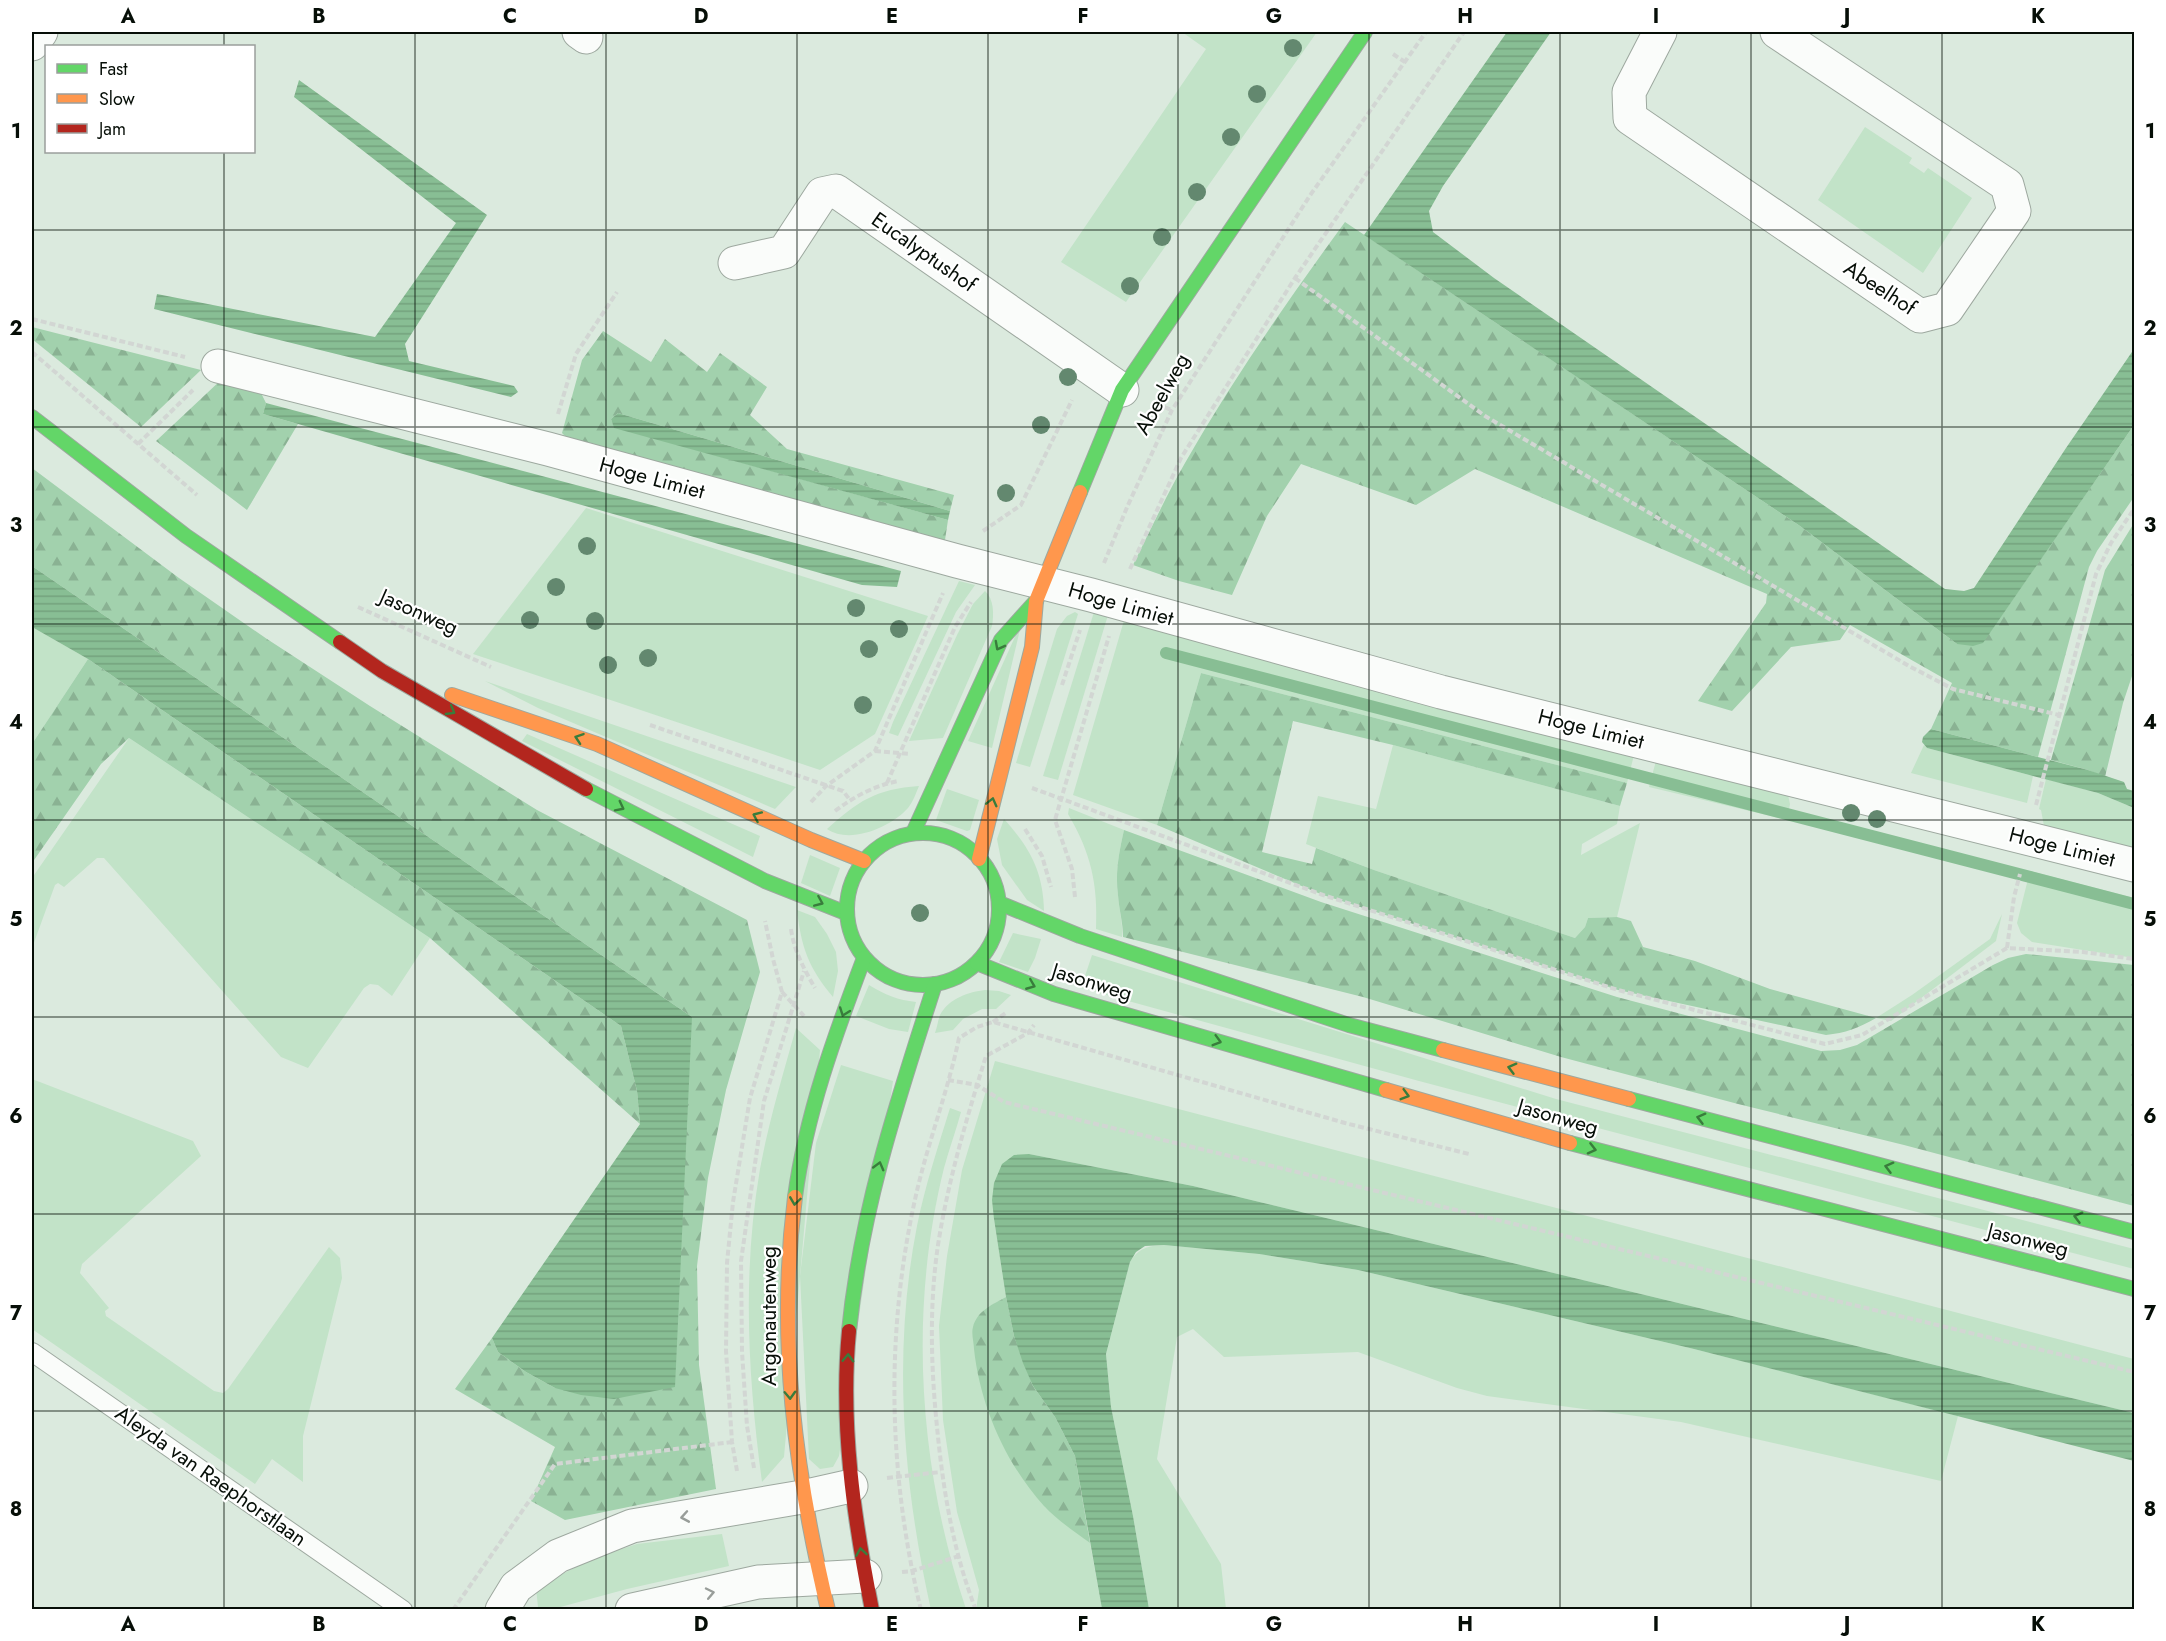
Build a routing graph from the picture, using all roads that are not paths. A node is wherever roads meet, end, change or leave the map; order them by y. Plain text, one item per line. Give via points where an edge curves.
1 (41, 32) edge
2 (1363, 32) edge
3 (1777, 32) edge
4 (1656, 33) edge
5 (32, 44) edge
6 (735, 263) dead end
7 (218, 366) road end
8 (1122, 390) junction
9 (32, 417) edge
10 (1040, 592) junction
11 (382, 671) junction
12 (914, 833) junction
13 (979, 859) junction
14 (864, 861) junction
15 (2134, 865) edge
16 (999, 903) junction
17 (846, 913) junction
18 (864, 958) junction
19 (977, 963) junction
20 (935, 984) junction
21 (2134, 1232) edge
22 (2134, 1289) edge
23 (32, 1352) edge
24 (851, 1486) junction
25 (802, 1497) junction
26 (865, 1575) junction
27 (820, 1578) junction
28 (392, 1606) edge
29 (502, 1610) edge
30 (632, 1610) edge
31 (828, 1610) edge
32 (872, 1610) edge

1 - 5 street
2 - 8 street, Abeelweg
3 - 4 street, Abeelhof via 2007,184 2014,211 1947,309 1920,316 1630,118 1629,92
6 - 8 street, Eucalyptushof via 784,252 822,194 836,191
7 - 10 street, Hoge Limiet via 548,449 957,561
8 - 10 street, Abeelweg
9 - 11 street via 186,536
10 -> 12 street, Abeelweg via 1000,640
13 -> 10 street, Abeelweg via 1032,647
10 - 15 street, Hoge Limiet via 1105,599 1441,692
14 -> 11 street via 597,744
11 -> 17 street via 578,785 765,881
12 - 13 street via 950,838
12 - 14 street via 886,842
13 - 16 street via 993,880
14 - 17 street via 850,885
16 - 19 street via 994,936
21 -> 16 street, Jasonweg via 1349,1025 1080,936
17 - 18 street
18 - 20 street via 896,980 915,985
18 -> 25 street, Argonautenweg via 806,1136 795,1203 787,1276 790,1413
19 - 20 street via 957,977
19 -> 22 street, Jasonweg via 1054,994 1576,1145
24 -> 20 street via 849,1352 860,1248 884,1145
23 - 28 lane, Aleyda van Raephorstlaan
24 - 25 street
26 -> 24 street
25 - 27 street, Argonautenweg
25 -> 29 street via 632,1526 558,1556 516,1587
26 - 27 street
26 - 32 street
30 -> 27 street via 758,1582
27 - 31 street, Argonautenweg

